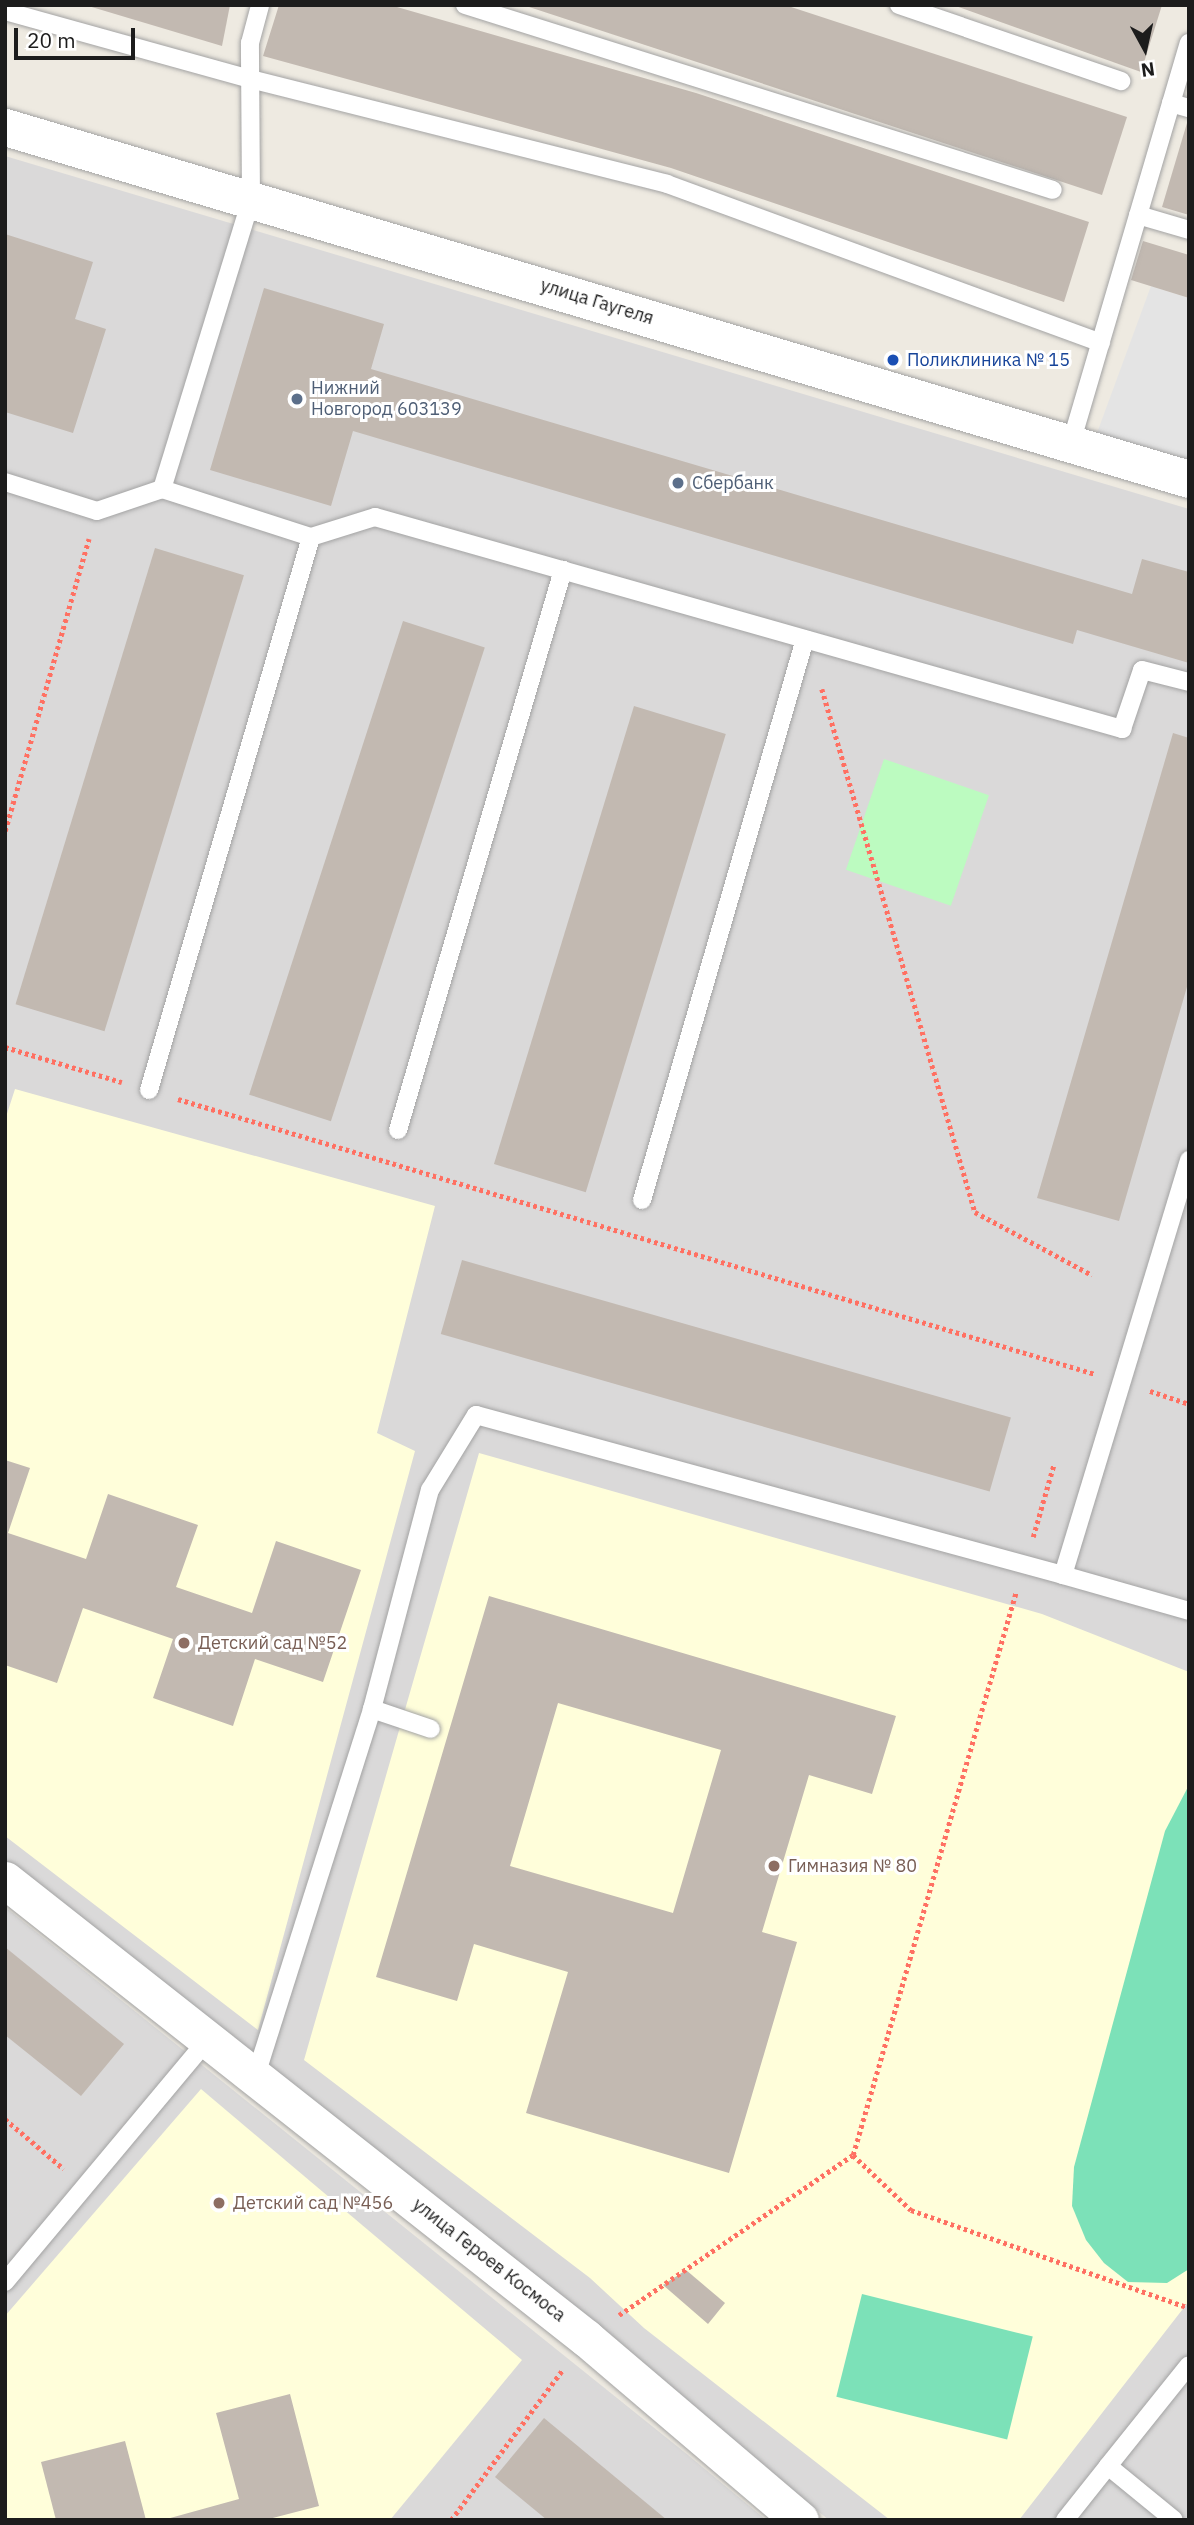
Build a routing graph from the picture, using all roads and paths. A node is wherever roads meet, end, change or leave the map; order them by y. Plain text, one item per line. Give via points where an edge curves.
1 (260, 5) edge
2 (465, 5) edge
3 (899, 5) edge
4 (5, 11) edge
5 (1189, 43) edge
6 (254, 80) junction
7 (1121, 81) dead end
8 (1180, 105) edge
9 (5, 127) edge
10 (1053, 190) dead end
11 (251, 199) junction
12 (1138, 215) junction
13 (1189, 230) edge
14 (1101, 343) junction
15 (1071, 443) junction
16 (1189, 479) edge
17 (5, 482) edge
18 (162, 489) junction
19 (97, 512) junction
20 (311, 537) junction
21 (563, 570) junction
22 (804, 639) junction
23 (1189, 682) edge
24 (5, 831) edge
25 (5, 1047) edge
26 (149, 1090) junction
27 (398, 1130) dead end
28 (1189, 1160) edge
29 (642, 1199) dead end
30 (1092, 1275) dead end
31 (1122, 1382) junction
32 (1189, 1404) edge
33 (1054, 1464) dead end
34 (1024, 1564) junction
35 (1063, 1575) junction
36 (1189, 1611) edge
37 (372, 1709) junction
38 (431, 1729) dead end
39 (5, 1880) edge
40 (209, 2038) junction
41 (256, 2075) junction
42 (5, 2119) edge
43 (853, 2155) junction
44 (86, 2188) junction
45 (5, 2282) edge
46 (1189, 2308) edge
47 (586, 2338) junction
48 (1189, 2365) edge
49 (1108, 2466) junction
50 (450, 2520) edge
51 (800, 2520) edge
52 (1065, 2520) edge
53 (1174, 2520) edge

1 - 6 lane via 250,43
2 - 10 lane
3 - 7 lane
4 - 6 lane
5 - 8 lane
6 - 11 lane
6 - 14 lane via 667,184
8 - 12 lane
9 - 11 street, улица Гаугеля
11 - 15 street, улица Гаугеля
11 - 18 lane
12 - 13 lane
12 - 14 lane
14 - 15 lane
15 - 16 street, улица Гаугеля
17 - 19 lane
18 - 19 lane
18 - 20 lane
19 - 24 path
20 - 21 lane via 375,517
20 - 26 lane
21 - 22 lane
21 - 27 lane
22 - 23 lane via 1122,729 1142,670
22 - 29 lane
22 - 30 path via 975,1212
25 - 26 path
26 - 31 path
28 - 31 lane
31 - 32 path
31 - 35 lane
33 - 34 path
34 - 35 lane
34 - 37 lane via 476,1415 429,1490
34 - 43 path
35 - 36 lane
37 - 38 lane
37 - 41 lane
39 - 40 street, улица Героев Космоса
40 - 41 street, улица Героев Космоса
40 - 44 lane
41 - 47 street, улица Героев Космоса
42 - 44 path
43 - 46 path via 911,2210
43 - 47 path
44 - 45 lane
47 - 50 path
47 - 51 street, улица Героев Космоса
48 - 49 lane
49 - 52 lane
49 - 53 lane

